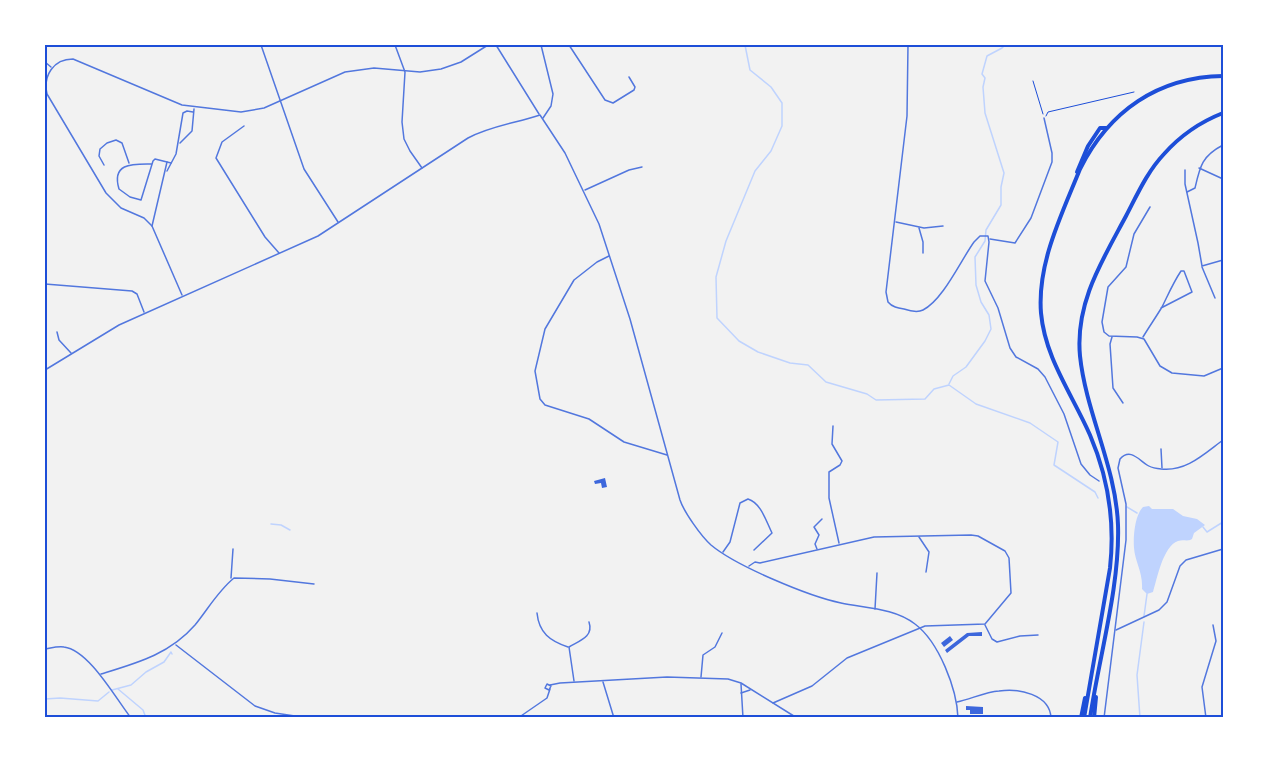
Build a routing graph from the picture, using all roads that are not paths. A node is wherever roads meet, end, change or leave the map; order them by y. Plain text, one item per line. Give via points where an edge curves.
1 (261, 45) edge
2 (395, 45) edge
3 (488, 45) edge
4 (496, 45) edge
5 (541, 45) edge
6 (569, 45) edge
7 (908, 45) edge
8 (45, 62) edge
9 (52, 67) junction
10 (405, 72) junction
11 (1223, 76) edge
12 (629, 77) dead end
13 (280, 101) junction
14 (194, 107) junction
15 (193, 112) junction
16 (1223, 113) edge
17 (540, 115) junction
18 (542, 118) junction
19 (1044, 118) road end
20 (244, 126) dead end
21 (179, 144) junction
22 (1223, 145) edge
23 (167, 162) junction
24 (129, 163) junction
25 (171, 163) junction
26 (152, 164) junction
27 (104, 165) dead end
28 (642, 167) dead end
29 (422, 168) junction
30 (1199, 168) junction
31 (1185, 170) dead end
32 (166, 171) junction
33 (1223, 179) edge
34 (584, 191) junction
35 (1186, 192) junction
36 (1150, 207) dead end
37 (339, 222) junction
38 (895, 222) junction
39 (152, 226) junction
40 (943, 226) dead end
41 (919, 227) junction
42 (989, 239) junction
43 (923, 253) dead end
44 (279, 254) junction
45 (610, 255) junction
46 (1223, 260) edge
47 (1202, 266) junction
48 (45, 284) edge
49 (182, 296) junction
50 (1215, 298) dead end
51 (1161, 308) junction
52 (144, 312) junction
53 (57, 332) dead end
54 (1112, 336) junction
55 (1142, 339) junction
56 (71, 354) junction
57 (1223, 368) edge
58 (45, 370) edge
59 (1123, 403) dead end
60 (833, 426) dead end
61 (1223, 440) edge
62 (1161, 449) dead end
63 (668, 455) junction
64 (1162, 469) junction
65 (1099, 481) dead end
66 (1116, 481) dead end
67 (1122, 481) junction
68 (822, 519) dead end
69 (919, 537) junction
70 (839, 544) junction
71 (233, 549) dead end
72 (1223, 549) edge
73 (754, 550) dead end
74 (817, 550) junction
75 (723, 553) junction
76 (760, 563) junction
77 (748, 566) junction
78 (760, 569) junction
79 (926, 572) dead end
80 (877, 573) dead end
81 (231, 579) junction
82 (314, 584) dead end
83 (874, 610) junction
84 (537, 614) dead end
85 (589, 622) dead end
86 (985, 624) junction
87 (1213, 625) dead end
88 (921, 629) junction
89 (1115, 630) junction
90 (722, 633) dead end
91 (1038, 635) dead end
92 (175, 644) junction
93 (569, 647) junction
94 (45, 649) edge
95 (101, 674) junction
96 (701, 678) junction
97 (602, 680) junction
98 (574, 682) junction
99 (741, 683) junction
100 (550, 686) junction
101 (550, 689) junction
102 (751, 690) junction
103 (741, 693) junction
104 (774, 703) junction
105 (957, 703) junction
106 (131, 718) edge
107 (308, 718) edge
108 (518, 718) edge
109 (614, 718) edge
110 (743, 718) edge
111 (797, 718) edge
112 (958, 718) edge
113 (1051, 718) edge
114 (1083, 718) edge
115 (1092, 718) edge
116 (1104, 718) edge
117 (1206, 718) edge

1 - 13 street
2 - 10 street
3 - 10 street via 452,66
4 - 17 street
5 - 18 street via 553,94 551,106
6 - 12 street via 602,98 613,103 634,90
7 - 38 street via 908,110
8 - 9 street
9 - 14 street via 73,59
9 - 39 street via 46,81 47,94 106,193 121,208
10 - 13 street via 356,70
10 - 29 street via 403,133
11 - 114 highway via 1164,87 1132,105 1107,129 1088,154 1046,263 1043,325 1055,364 1094,447 1107,489 1112,543
13 - 14 street via 241,112
13 - 37 street via 304,169
14 - 15 street
15 - 21 street via 192,131
15 - 21 street via 183,113
16 - 115 highway via 1193,128 1159,159 1092,278 1081,314 1080,354 1113,486 1118,534
17 - 18 street
17 - 29 street via 476,134
18 - 34 street
19 - 42 street via 1053,158 1031,218 1015,243
20 - 44 street via 225,139 216,158
21 - 25 street
22 - 30 street via 1209,154
23 - 25 street
23 - 26 street via 155,159
23 - 32 street
24 - 26 street
24 - 26 street via 120,172 118,187 140,200
24 - 27 street via 122,143 116,140 100,149
25 - 32 street
28 - 34 street
29 - 37 street
30 - 33 street
30 - 35 street via 1195,188
31 - 35 street
32 - 39 street
34 - 45 street
35 - 47 street
36 - 54 street via 1134,234 1126,267 1107,290 1102,325
37 - 44 street
38 - 41 street
38 - 42 street via 886,298 891,305 910,311 923,310 933,301 974,242 982,235
39 - 49 street
40 - 41 street
41 - 43 street
42 - 65 street via 985,281 1010,348 1017,359 1045,377 1064,414 1082,464
44 - 49 street
45 - 63 street
45 - 63 street via 576,279 545,328 535,371 540,399 545,405 589,419 624,442
46 - 47 street
47 - 50 street
48 - 52 street via 132,291
49 - 52 street
51 - 51 street via 1176,279 1184,271 1192,292
51 - 55 street
52 - 56 street
53 - 56 street via 61,344
54 - 55 street
54 - 59 street via 1113,388
55 - 57 street via 1160,366 1172,374 1204,376
56 - 58 street
60 - 70 street via 832,444 842,461 829,472 828,490
61 - 64 street via 1183,467
62 - 64 street
63 - 75 street via 682,507 710,544
64 - 67 street via 1125,454 1118,464
66 - 67 street
67 - 89 street via 1126,540
68 - 74 street via 814,527 819,534
69 - 70 street via 874,537
69 - 79 street via 929,552
69 - 86 street via 974,535 1005,551 1011,593
70 - 74 street
71 - 81 street
72 - 89 street via 1186,560 1167,602 1159,610
73 - 75 street via 772,533 762,512 749,498 740,504 736,526
74 - 76 street
75 - 77 street
76 - 77 street
76 - 78 street
77 - 78 street
78 - 83 street via 816,596
80 - 83 street
81 - 82 street
81 - 92 street
83 - 88 street via 903,617
84 - 93 street via 544,635
85 - 93 street via 588,635
86 - 88 street via 929,624
86 - 91 street via 996,642
87 - 117 street via 1216,641 1202,687
88 - 104 street via 847,658 812,686
88 - 105 street via 943,661
89 - 116 street
90 - 96 street via 716,647 703,655
92 - 95 street via 139,662
92 - 107 street via 255,705 275,713
93 - 98 street
94 - 95 street via 66,648
95 - 106 street
96 - 97 street
96 - 99 street
97 - 98 street
97 - 109 street
98 - 100 street
99 - 102 street
99 - 103 street
100 - 101 street
100 - 101 street via 545,687
101 - 108 street via 547,698
102 - 103 street
102 - 104 street
103 - 110 street
104 - 111 street
105 - 112 street
105 - 113 street via 998,691 1021,693 1042,699 1050,708

